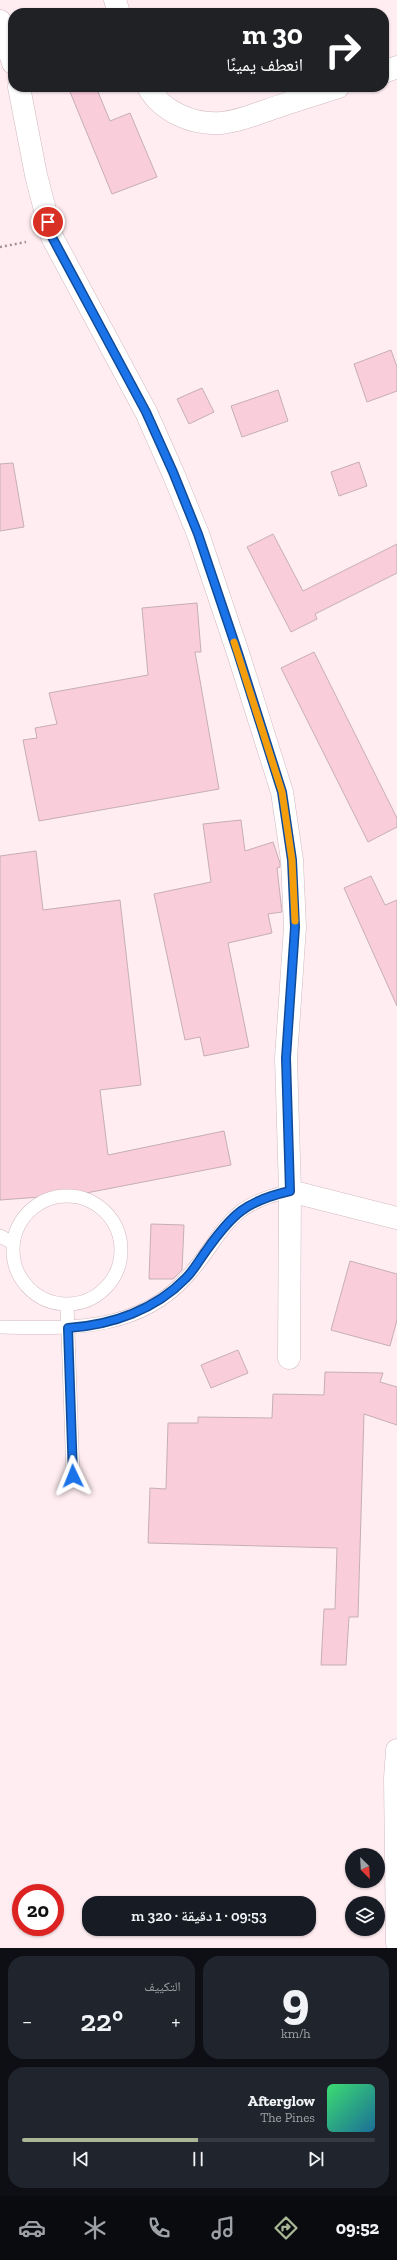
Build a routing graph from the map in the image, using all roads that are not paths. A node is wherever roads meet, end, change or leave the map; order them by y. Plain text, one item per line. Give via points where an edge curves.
1 (0, 21) edge
2 (8, 47) edge
3 (20, 92) edge
4 (152, 92) edge
5 (323, 92) edge
6 (290, 1191) junction
7 (397, 1218) edge
8 (0, 1236) edge
9 (13, 1243) junction
10 (67, 1305) junction
11 (0, 1327) edge
12 (68, 1328) junction
13 (289, 1358) dead end
14 (73, 1476) dead end
15 (397, 1750) edge
16 (397, 1943) edge

1 - 2 street
3 - 6 street via 36,175 52,237 146,412 173,472 198,534 282,792 292,860 295,927 286,1058
4 - 5 street via 163,105 180,116 200,122 221,123 242,119
6 - 7 street
6 - 12 lane via 270,1195 248,1205 230,1219 187,1277 156,1302 116,1320
6 - 13 street
8 - 9 lane
9 - 10 lane via 13,1259 18,1274 26,1286 38,1296
9 - 10 lane via 17,1228 25,1215 51,1198 82,1198 96,1204 108,1214 116,1227 120,1242 121,1258 117,1272 97,1295 83,1302
10 - 12 lane
11 - 12 lane
12 - 14 lane
15 - 16 street

